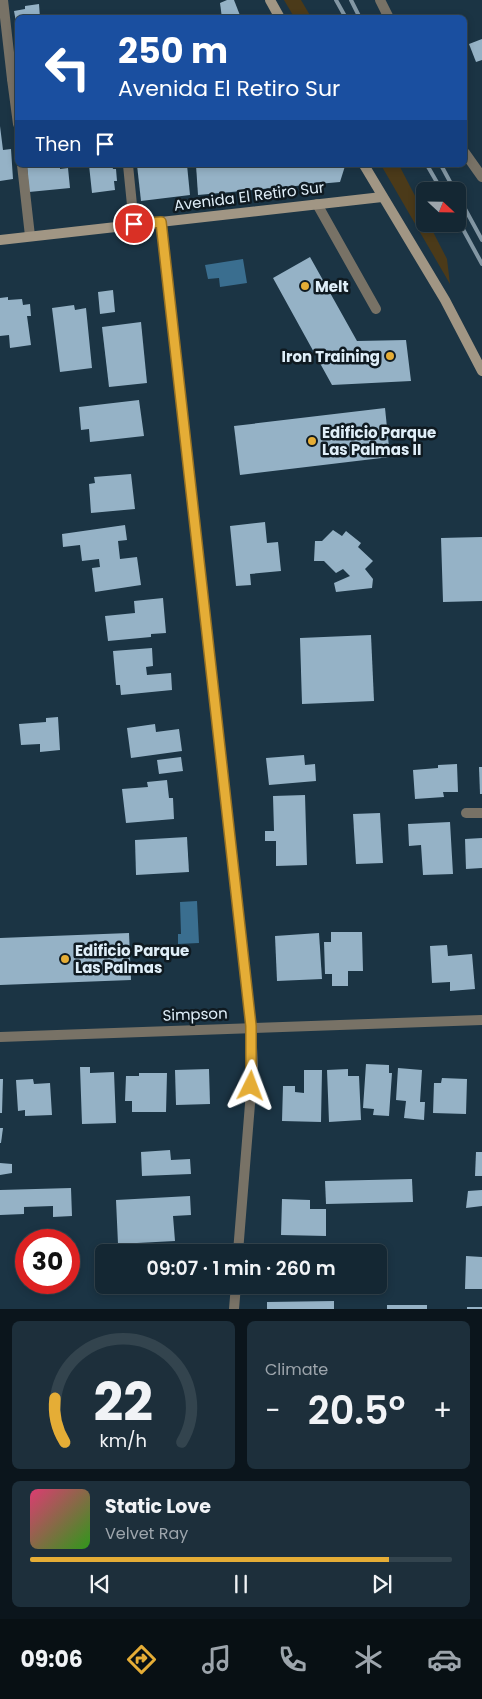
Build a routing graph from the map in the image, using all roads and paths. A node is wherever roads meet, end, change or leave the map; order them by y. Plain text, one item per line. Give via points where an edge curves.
1 (3, 0) edge
2 (270, 0) edge
3 (380, 0) edge
4 (278, 15) edge
5 (388, 15) edge
6 (15, 101) edge
7 (467, 156) edge
8 (22, 167) edge
9 (128, 167) edge
10 (365, 167) edge
11 (482, 177) edge
12 (382, 196) junction
13 (317, 204) junction
14 (161, 222) junction
15 (134, 224) junction
16 (30, 236) junction
17 (0, 240) edge
18 (376, 309) dead end
19 (482, 371) edge
20 (482, 813) edge
21 (466, 814) dead end
22 (482, 1020) edge
23 (251, 1026) junction
24 (0, 1037) edge
25 (239, 1244) edge
26 (235, 1294) edge
27 (234, 1309) edge

1 - 6 street
2 - 4 street
3 - 5 street
7 - 11 street
8 - 16 street
9 - 15 street
10 - 12 street
12 - 13 street, Avenida El Retiro Sur
12 - 19 street via 445,300
13 - 14 street, Avenida El Retiro Sur
13 - 18 street
14 - 15 street, Avenida El Retiro Sur
14 - 23 street
15 - 16 street, Avenida El Retiro Sur
16 - 17 street, Avenida El Retiro Sur
20 - 21 street
22 - 23 street, Simpson
23 - 24 street, Simpson
23 - 25 street via 253,1067
26 - 27 street

